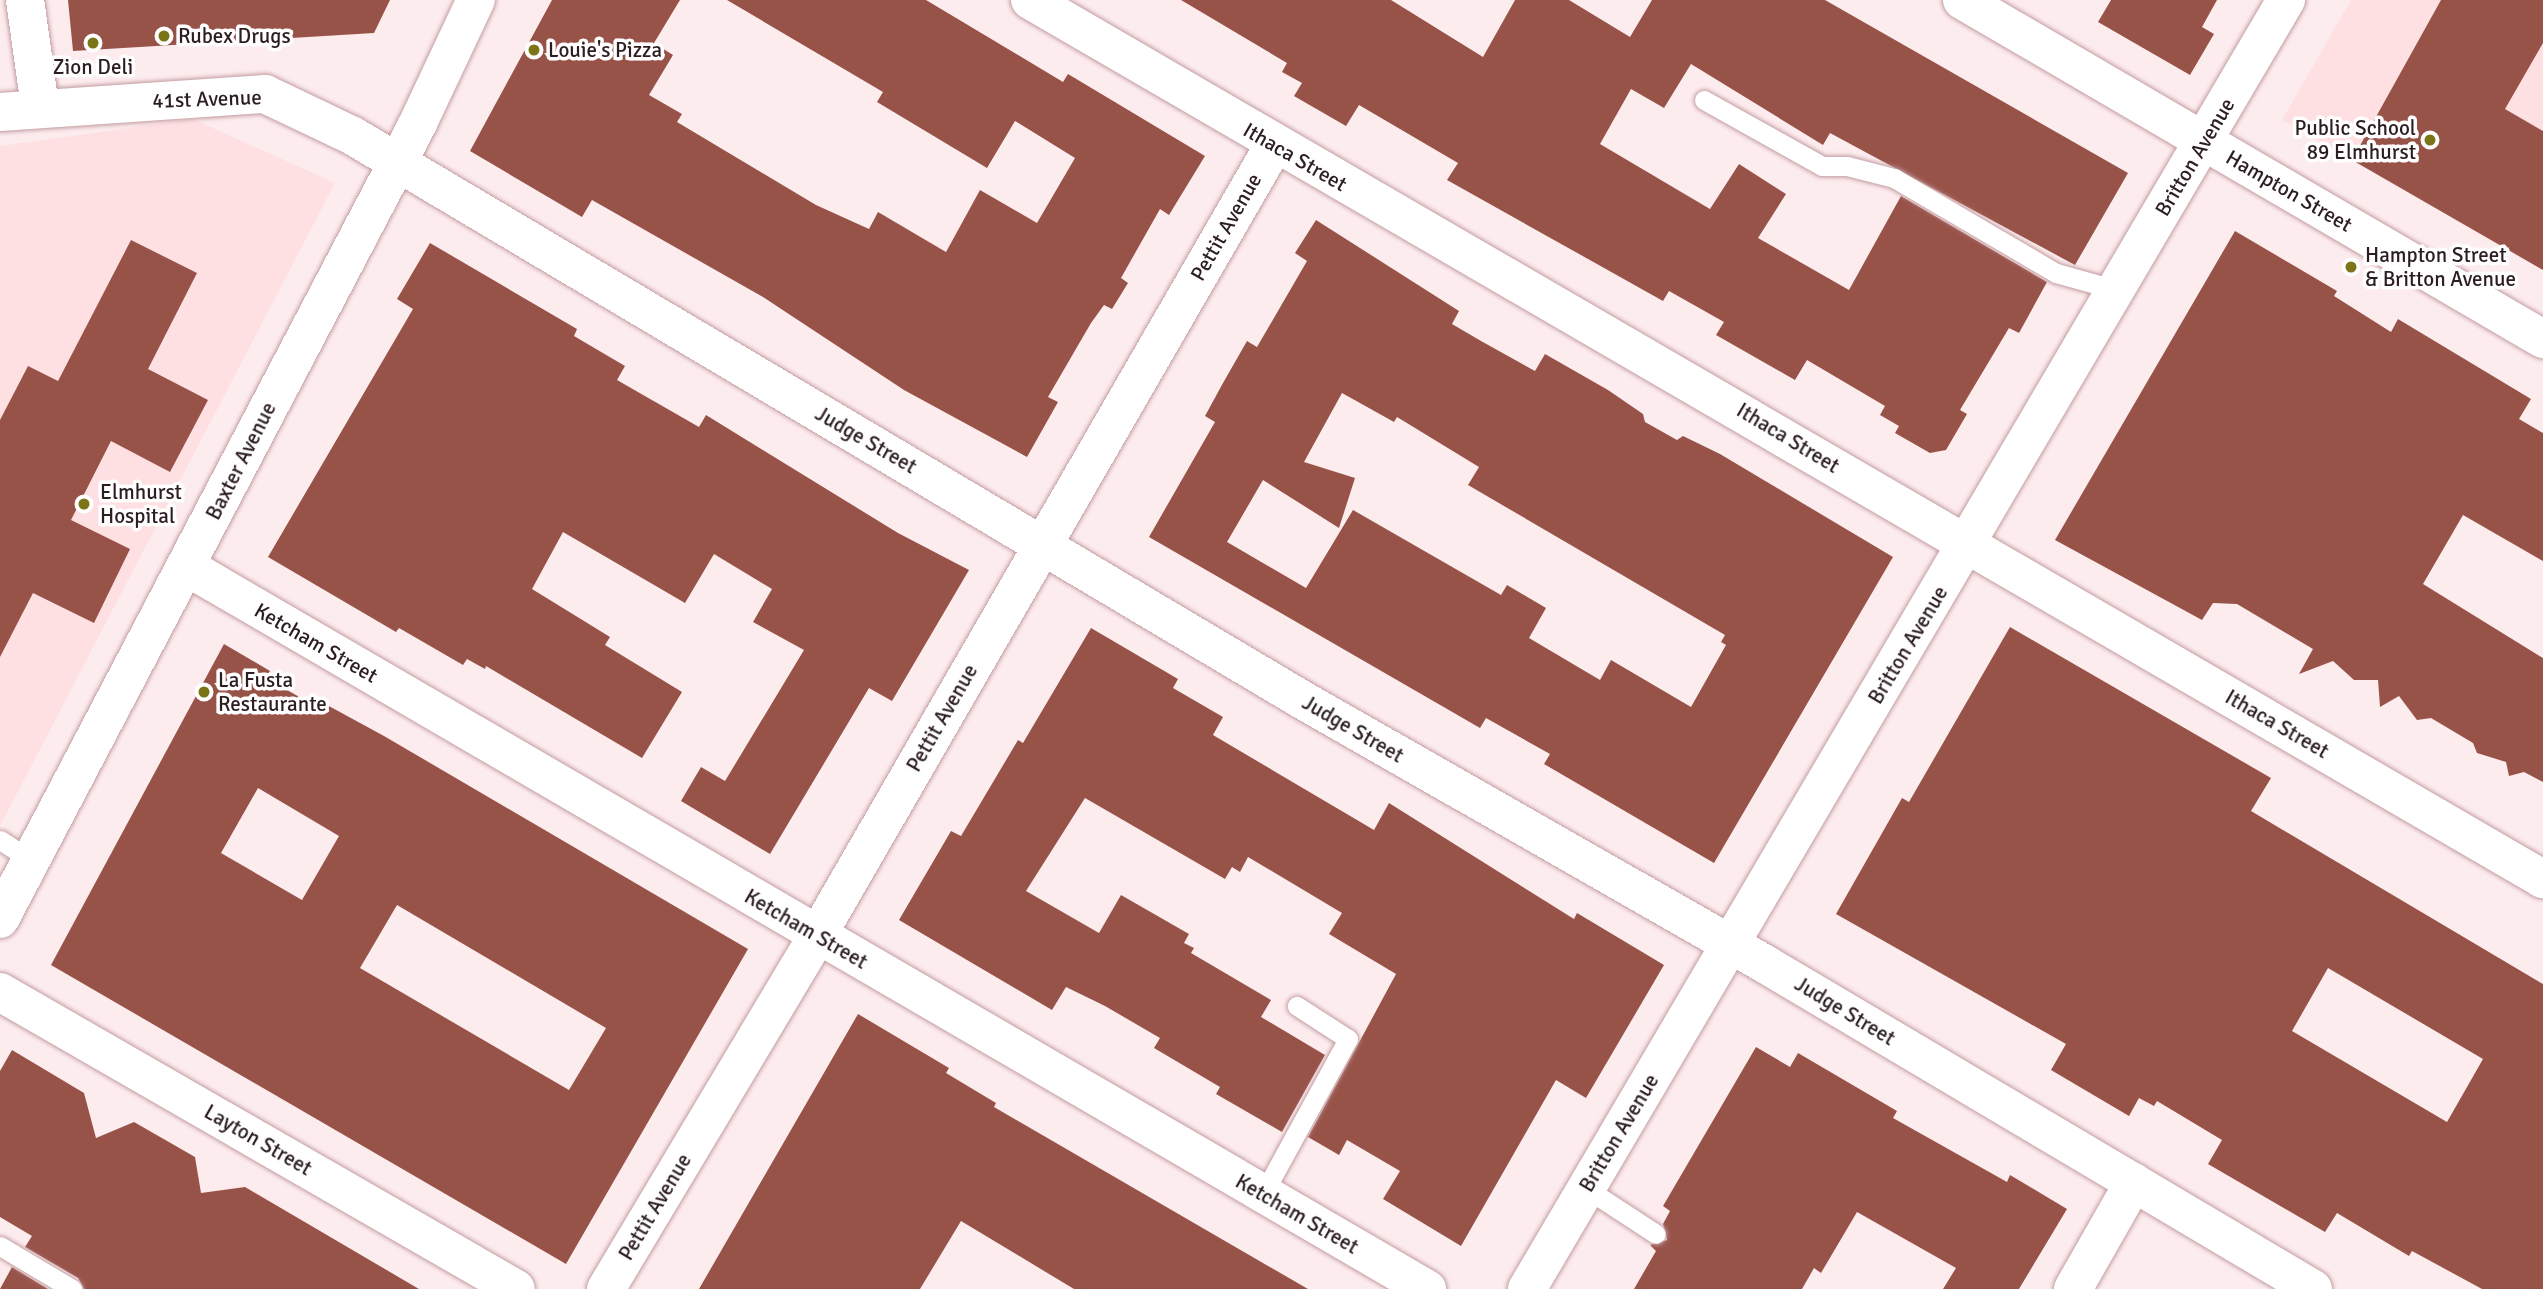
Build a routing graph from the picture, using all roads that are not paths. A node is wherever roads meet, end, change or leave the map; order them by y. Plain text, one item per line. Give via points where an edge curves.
1 (25, 0) edge
2 (476, 0) edge
3 (1030, 0) edge
4 (1962, 0) edge
5 (2286, 0) edge
6 (1704, 100) dead end
7 (40, 107) junction
8 (0, 112) edge
9 (2204, 142) junction
10 (1274, 145) junction
11 (397, 163) junction
12 (2117, 290) junction
13 (2543, 339) edge
14 (1042, 543) junction
15 (1967, 543) junction
16 (187, 567) junction
17 (15, 850) edge
18 (2543, 879) edge
19 (0, 919) edge
20 (817, 936) junction
21 (1731, 944) junction
22 (0, 992) edge
23 (1297, 1006) dead end
24 (2134, 1182) junction
25 (1587, 1189) junction
26 (1263, 1194) junction
27 (1656, 1234) dead end
28 (0, 1246) edge
29 (72, 1289) edge
30 (516, 1289) edge
31 (606, 1289) edge
32 (1427, 1289) edge
33 (1527, 1289) edge
34 (2073, 1289) edge
35 (2313, 1289) edge

1 - 7 street
2 - 11 street, Baxter Avenue
3 - 10 street, Ithaca Street
4 - 9 street, Hampton Street
5 - 9 street, Britton Avenue
6 - 12 lane via 1822,166 1847,166 1894,178 2056,273
7 - 8 street, 41st Avenue
7 - 11 street, 41st Avenue via 265,94 353,136
9 - 12 street, Britton Avenue
9 - 13 street, Hampton Street
10 - 14 street, Pettit Avenue
10 - 15 street, Ithaca Street via 1692,381
11 - 14 street, Judge Street
11 - 16 street, Baxter Avenue
12 - 15 street, Britton Avenue
14 - 20 street, Pettit Avenue
14 - 21 street, Judge Street via 1299,698
15 - 18 street, Ithaca Street
15 - 21 street, Britton Avenue
16 - 17 street, Baxter Avenue
16 - 20 street, Ketcham Street
17 - 19 street, Baxter Avenue
20 - 26 street, Ketcham Street
20 - 31 street, Pettit Avenue
21 - 24 street, Judge Street
21 - 25 street, Britton Avenue
22 - 30 street, Layton Street
23 - 26 lane via 1348,1039
24 - 34 street
24 - 35 street, Judge Street
25 - 27 lane
25 - 33 street, Britton Avenue
26 - 32 street, Ketcham Street
28 - 29 lane

